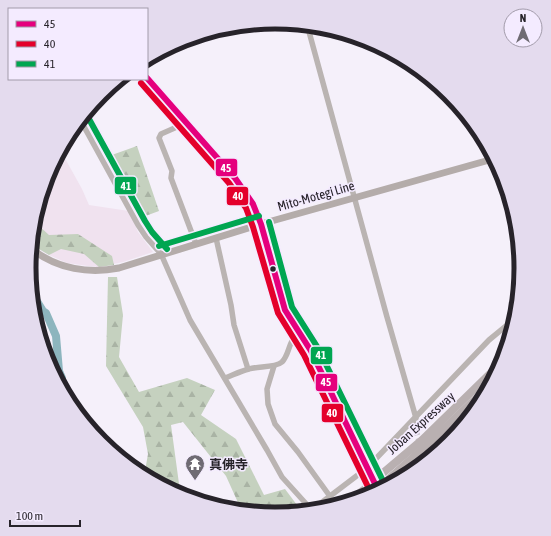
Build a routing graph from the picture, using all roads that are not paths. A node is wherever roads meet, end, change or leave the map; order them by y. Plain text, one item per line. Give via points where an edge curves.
1 (309, 31) edge
2 (148, 79) edge
3 (186, 123) junction
4 (84, 126) edge
5 (489, 160) edge
6 (355, 197) junction
7 (261, 224) junction
8 (216, 238) junction
9 (196, 244) junction
10 (37, 252) edge
11 (160, 254) junction
12 (507, 325) edge
13 (299, 333) junction
14 (495, 362) edge
15 (274, 366) junction
16 (248, 369) junction
17 (490, 373) edge
18 (225, 378) junction
19 (474, 400) edge
20 (414, 419) junction
21 (460, 420) edge
22 (416, 430) tunnel mouth
23 (367, 468) junction
24 (394, 474) junction
25 (380, 476) junction
26 (391, 477) edge
27 (377, 484) edge
28 (374, 485) edge
29 (330, 495) junction
30 (322, 502) edge
31 (307, 505) edge

1 - 6 street
2 - 3 street
3 - 7 street via 244,189
3 - 9 street via 161,134 158,138 172,171 171,178
4 - 11 street via 138,225
5 - 6 main road, Mito-Motegi Line
6 - 7 main road, Mito-Motegi Line
6 - 20 street
7 - 8 main road, Mito-Motegi Line
7 - 13 street via 285,310
8 - 9 main road, Mito-Motegi Line
8 - 16 street via 234,325
9 - 11 main road, Mito-Motegi Line
10 - 11 main road, Mito-Motegi Line via 63,266 89,271 120,268
11 - 18 street via 190,320
12 - 20 street via 480,349
13 - 15 street via 293,336 284,359
13 - 23 street via 311,351
14 - 25 highway
15 - 16 street
15 - 29 street via 267,389 274,424
16 - 18 street
17 - 25 highway, Joban Expressway via 427,435
18 - 31 street via 282,477
19 - 24 highway, Joban Expressway
20 - 22 street
20 - 23 street
21 - 24 highway via 428,450
23 - 27 street
23 - 29 street
24 - 26 highway, Joban Expressway
25 - 28 highway, Joban Expressway, bridge
29 - 30 street

